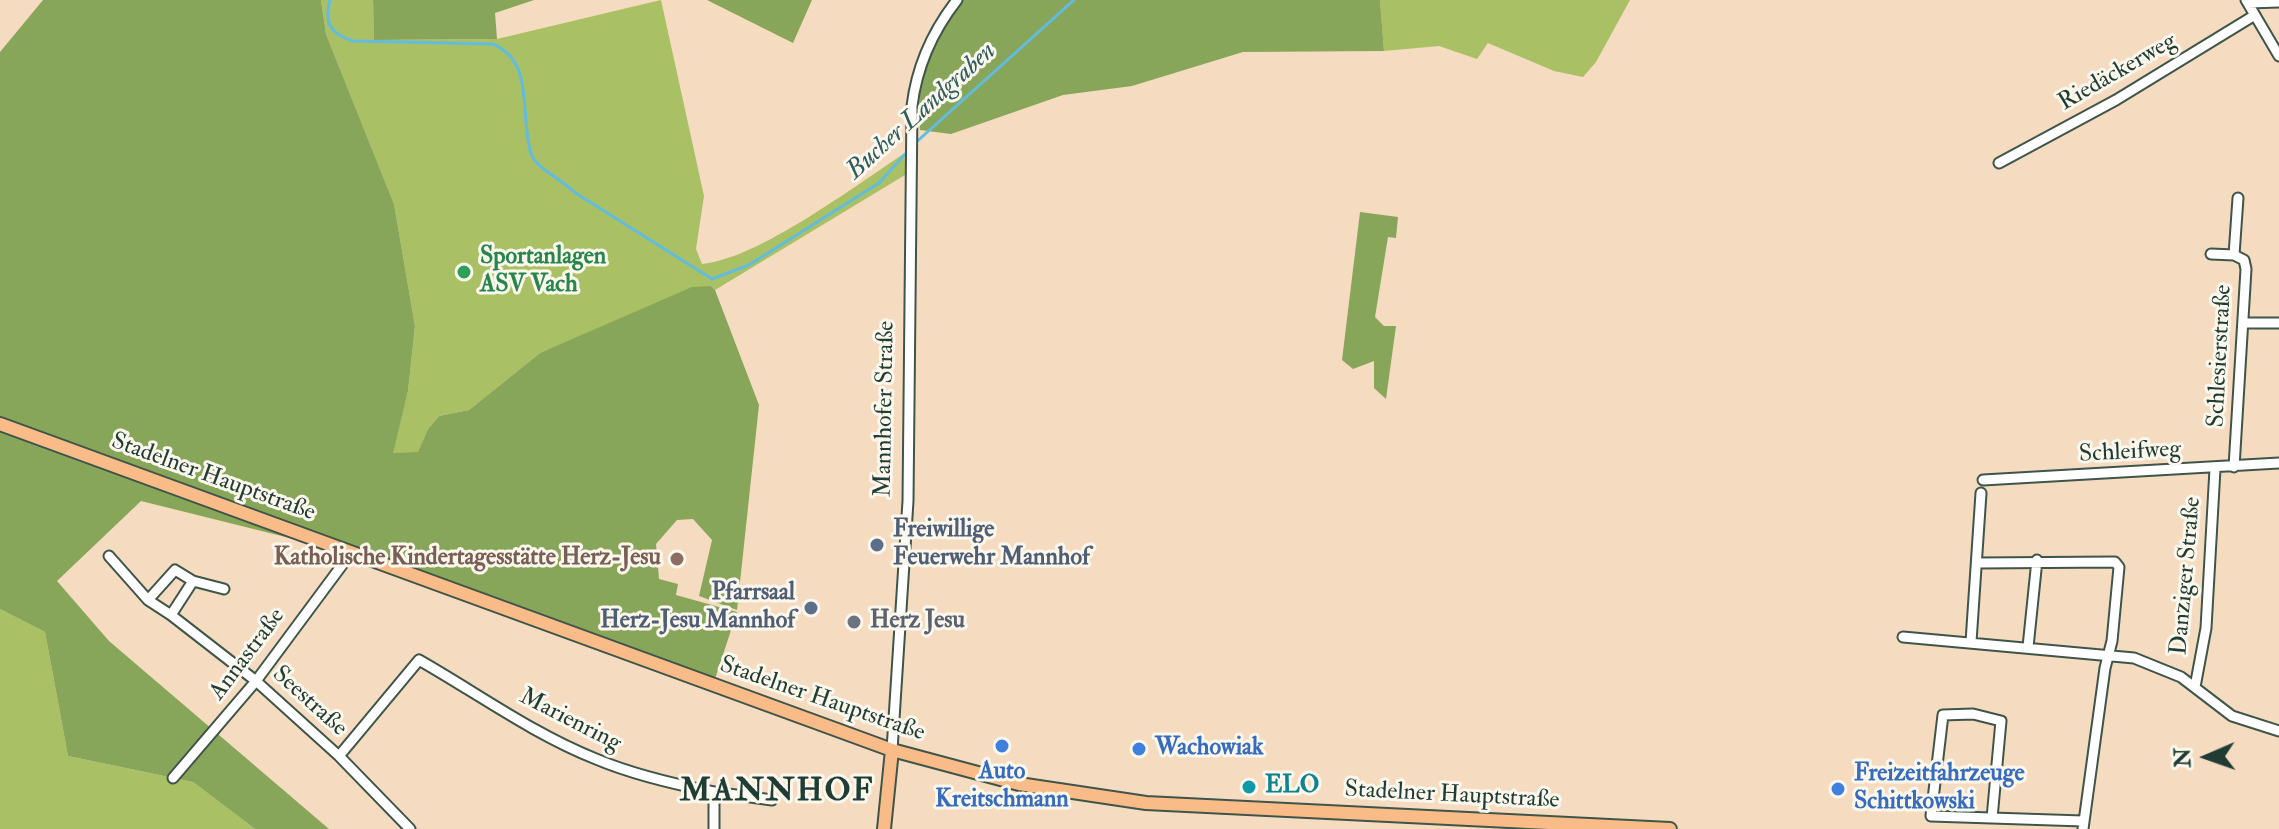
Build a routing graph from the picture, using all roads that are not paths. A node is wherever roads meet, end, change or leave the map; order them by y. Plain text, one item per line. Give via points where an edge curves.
1 (957, 0) edge
2 (2247, 1) edge
3 (2279, 2) edge
4 (2255, 15) junction
5 (2279, 56) edge
6 (1999, 163) dead end
7 (2238, 198) dead end
8 (2211, 254) dead end
9 (2234, 255) junction
10 (2243, 323) junction
11 (2279, 323) edge
12 (0, 424) edge
13 (2279, 463) edge
14 (2234, 467) junction
15 (2215, 469) junction
16 (1983, 480) dead end
17 (1981, 493) dead end
18 (351, 553) junction
19 (109, 556) dead end
20 (2037, 560) junction
21 (1977, 563) junction
22 (193, 581) junction
23 (224, 589) dead end
24 (148, 600) junction
25 (171, 615) junction
26 (1903, 637) dead end
27 (1971, 642) junction
28 (2028, 647) junction
29 (2109, 653) junction
30 (256, 681) junction
31 (2195, 687) junction
32 (2279, 731) edge
33 (892, 750) junction
34 (339, 756) junction
35 (173, 778) dead end
36 (714, 792) junction
37 (772, 800) dead end
38 (1992, 818) junction
39 (2083, 825) edge
40 (410, 829) edge
41 (714, 829) edge
42 (884, 829) edge
43 (1670, 829) edge

1 - 33 street, Mannhofer Straße via 937,27 914,84 908,501
2 - 3 street
2 - 4 street
4 - 5 street
4 - 6 street, Riedäckerweg via 2116,100
7 - 9 street, Schlesierstraße
8 - 9 street, Schlesierstraße
9 - 10 street, Schlesierstraße via 2244,260 2246,269
10 - 11 street
10 - 14 street, Schlesierstraße
12 - 18 main road, Stadelner Hauptstraße
13 - 14 street, Schleifweg
14 - 15 street, Schleifweg
15 - 16 street, Schleifweg
15 - 31 street, Danziger Straße via 2206,628
17 - 21 street
18 - 30 street, Annastraße
18 - 33 main road, Stadelner Hauptstraße
19 - 24 street, Seestraße
20 - 21 street
20 - 28 street
20 - 29 street via 2117,564
21 - 27 street
22 - 23 street
22 - 24 street via 175,570
22 - 25 street
24 - 25 street, Seestraße
25 - 30 street, Seestraße
26 - 27 street
27 - 28 street
28 - 29 street
29 - 31 street via 2149,662
29 - 39 street
30 - 34 street, Seestraße
30 - 35 street, Annastraße
31 - 32 street via 2232,716
33 - 42 main road, Mannhofer Straße
33 - 43 main road, Stadelner Hauptstraße via 1019,784 1146,803
34 - 36 street, Marienring via 419,660 595,759
34 - 40 street, Seestraße
36 - 37 street, Marienring
36 - 41 street
38 - 38 street via 1931,816 1943,715 1973,714 2001,721
38 - 39 street

